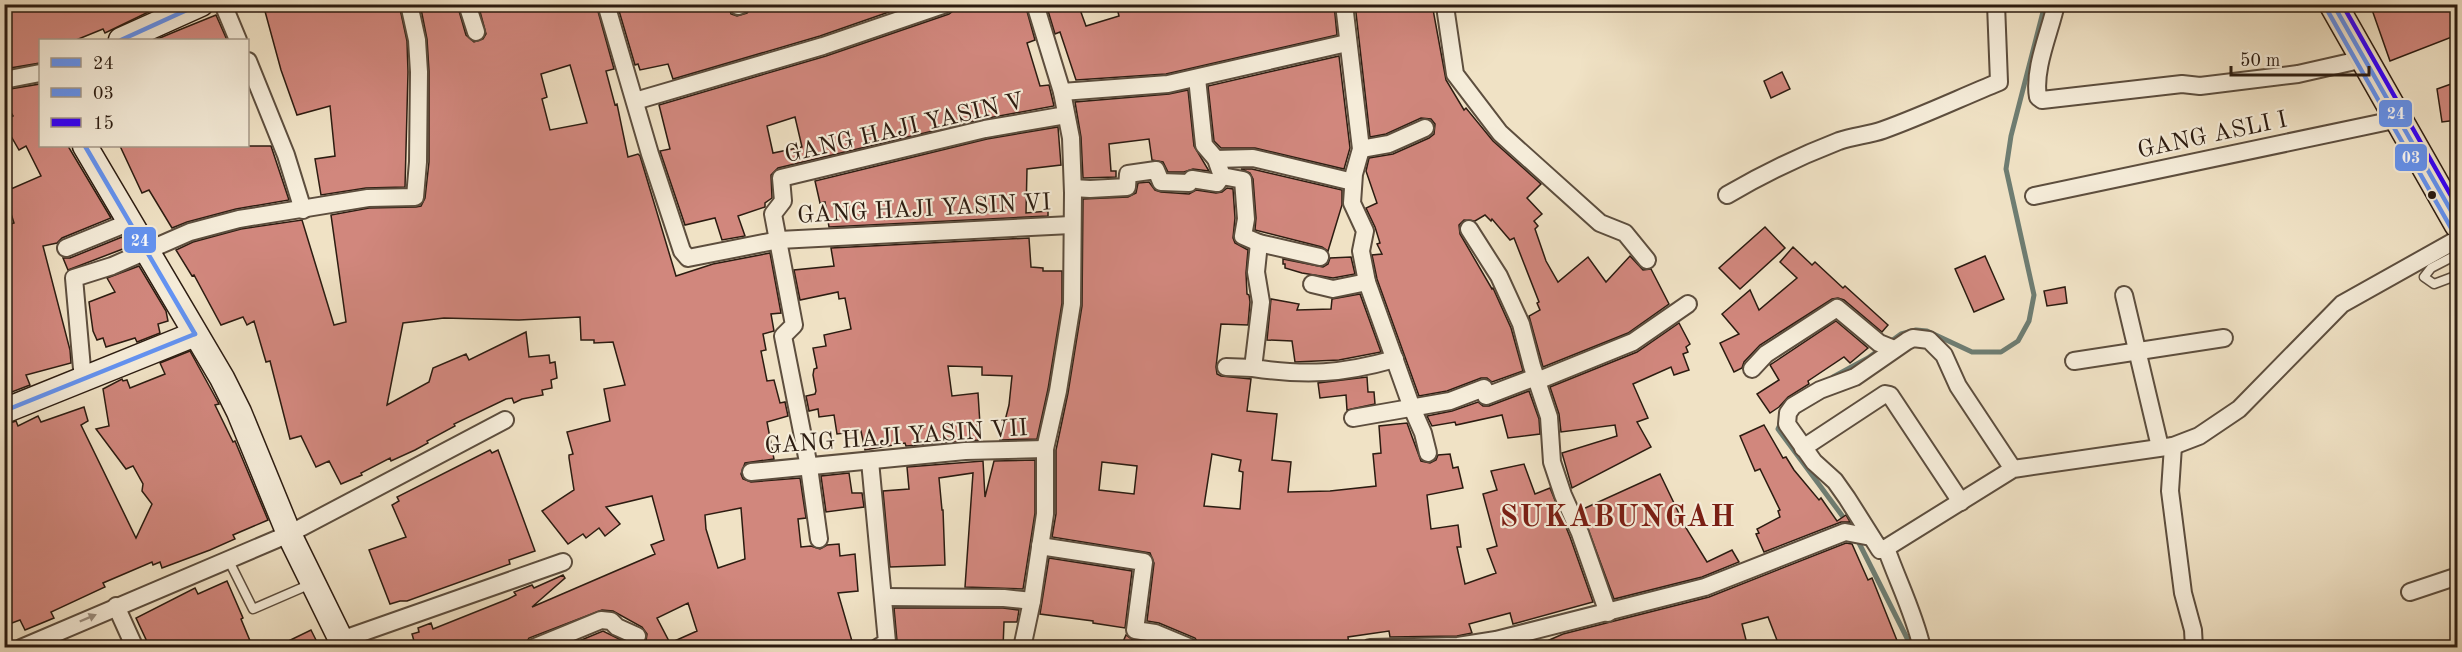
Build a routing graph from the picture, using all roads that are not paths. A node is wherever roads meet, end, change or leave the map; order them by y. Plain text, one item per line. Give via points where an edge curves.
1 (201, 4) edge
2 (223, 4) edge
3 (409, 4) edge
4 (467, 4) edge
5 (606, 4) edge
6 (946, 4) edge
7 (1035, 4) edge
8 (1344, 4) edge
9 (1447, 4) edge
10 (1996, 4) edge
11 (2056, 4) edge
12 (2333, 4) edge
13 (476, 32) dead end
14 (123, 39) edge
15 (238, 39) edge
16 (1347, 43) junction
17 (2364, 59) junction
18 (249, 63) edge
19 (39, 73) edge
20 (1197, 78) junction
21 (4, 80) edge
22 (1062, 93) junction
23 (635, 101) junction
24 (1066, 115) junction
25 (2399, 119) junction
26 (1425, 128) dead end
27 (86, 147) edge
28 (1361, 149) junction
29 (1216, 159) junction
30 (1222, 176) junction
31 (1353, 182) junction
32 (1073, 188) junction
33 (1727, 195) dead end
34 (2034, 196) dead end
35 (303, 210) junction
36 (2454, 212) edge
37 (130, 222) junction
38 (1071, 225) junction
39 (1469, 229) dead end
40 (2457, 239) edge
41 (779, 240) junction
42 (1259, 243) junction
43 (66, 248) dead end
44 (147, 250) junction
45 (2457, 254) edge
46 (1320, 257) dead end
47 (1647, 260) dead end
48 (2457, 275) edge
49 (1368, 282) junction
50 (1312, 284) dead end
51 (2124, 295) dead end
52 (1688, 304) dead end
53 (195, 334) junction
54 (2224, 338) dead end
55 (1888, 346) junction
56 (2137, 353) junction
57 (1395, 359) junction
58 (2074, 361) dead end
59 (1226, 368) dead end
60 (1253, 368) junction
61 (1752, 369) dead end
62 (1537, 379) junction
63 (83, 380) junction
64 (1412, 408) junction
65 (4, 411) edge
66 (1353, 418) dead end
67 (505, 420) dead end
68 (2167, 447) junction
69 (1803, 448) junction
70 (1045, 449) junction
71 (1428, 453) dead end
72 (870, 461) junction
73 (809, 467) junction
74 (2013, 468) junction
75 (751, 472) dead end
76 (1961, 502) junction
77 (289, 534) junction
78 (1871, 537) junction
79 (819, 539) dead end
80 (1040, 546) junction
81 (1886, 548) junction
82 (228, 559) junction
83 (563, 562) dead end
84 (2457, 581) edge
85 (313, 583) junction
86 (2410, 592) dead end
87 (883, 597) junction
88 (1032, 601) junction
89 (116, 606) junction
90 (1608, 613) junction
91 (637, 636) dead end
92 (343, 644) edge
93 (1497, 644) edge
94 (1458, 647) edge
95 (21, 648) edge
96 (135, 648) edge
97 (533, 648) edge
98 (877, 648) edge
99 (1022, 648) edge
100 (1191, 648) edge
101 (1370, 648) edge
102 (1922, 648) edge
103 (2194, 648) edge

1 - 14 street
2 - 15 street
3 - 35 street via 417,40 418,72 415,197 368,198
4 - 13 street
5 - 23 street
6 - 23 street via 823,46
7 - 22 street
8 - 16 street
9 - 47 street via 1455,74 1500,133 1600,223 1625,233
10 - 33 street via 1999,82 1911,120 1841,140 1794,159
11 - 17 street via 2037,90 2042,100 2298,74
12 - 17 main road
16 - 20 street
16 - 28 street
17 - 25 main road
18 - 35 street via 286,155
19 - 21 street
20 - 22 street
20 - 29 street via 1204,145
22 - 24 street
23 - 41 street, GANG HAJI YASIN VI via 684,255 688,258
24 - 32 street
24 - 41 street, GANG HAJI YASIN V via 985,129 784,176 780,182 783,201 773,214
25 - 34 street, GANG ASLI I
25 - 36 main road
26 - 28 street via 1389,144
27 - 37 street
28 - 31 street
29 - 30 street
29 - 31 street via 1253,158
30 - 32 street via 1217,183 1192,179 1189,183 1161,182 1156,170 1128,174 1127,187
30 - 42 street via 1243,180 1243,236
31 - 49 street via 1354,210 1365,231 1361,251
32 - 38 street
35 - 44 street via 297,208 190,232
37 - 43 street
37 - 44 street
38 - 41 street, GANG HAJI YASIN VI
38 - 70 street via 1072,304
39 - 62 street via 1499,276 1521,324
40 - 68 street via 2342,304 2239,409 2199,436
41 - 73 street via 794,325 783,336
42 - 46 street
42 - 60 street via 1256,272 1261,302
44 - 53 street
44 - 63 street via 112,267 74,278
45 - 48 lane via 2431,268 2424,277 2434,284
49 - 50 street via 1333,289
49 - 57 street
51 - 56 street
52 - 62 street via 1633,342
53 - 63 street
53 - 77 street via 239,412
54 - 56 street
55 - 61 street via 1838,308 1766,354
55 - 69 street via 1886,357 1855,377 1820,390 1793,406 1787,424
55 - 74 street via 1911,336 1929,340 1944,355 1958,386
56 - 58 street
56 - 68 street
57 - 60 street via 1334,372 1292,374
57 - 64 street
59 - 60 street
62 - 64 street via 1486,396 1484,388 1450,401
62 - 90 street via 1549,417 1552,462
63 - 65 street
64 - 66 street
64 - 71 street
67 - 77 street
68 - 74 street
68 - 103 street via 2183,593
69 - 76 street via 1885,394 1890,395
69 - 78 street via 1834,481
70 - 72 street, GANG HAJI YASIN VII via 965,451
70 - 80 street via 1045,514
72 - 73 street, GANG HAJI YASIN VII
72 - 87 street
73 - 75 street, GANG HAJI YASIN VII
73 - 79 street
74 - 76 street
76 - 81 street
77 - 82 street
77 - 85 street
78 - 81 street via 1880,550
78 - 90 street via 1845,532 1705,587
80 - 88 street
80 - 100 street via 1144,562 1135,630 1155,633
81 - 102 street via 1916,622
82 - 85 lane via 253,609
82 - 89 street
83 - 92 street
84 - 86 street via 2455,577
85 - 92 street
87 - 88 street
87 - 98 street via 887,642
88 - 99 street
95 -> 89 street
89 - 96 street
90 - 93 street
91 - 97 street via 611,621 601,620
93 - 94 street
94 - 101 street

